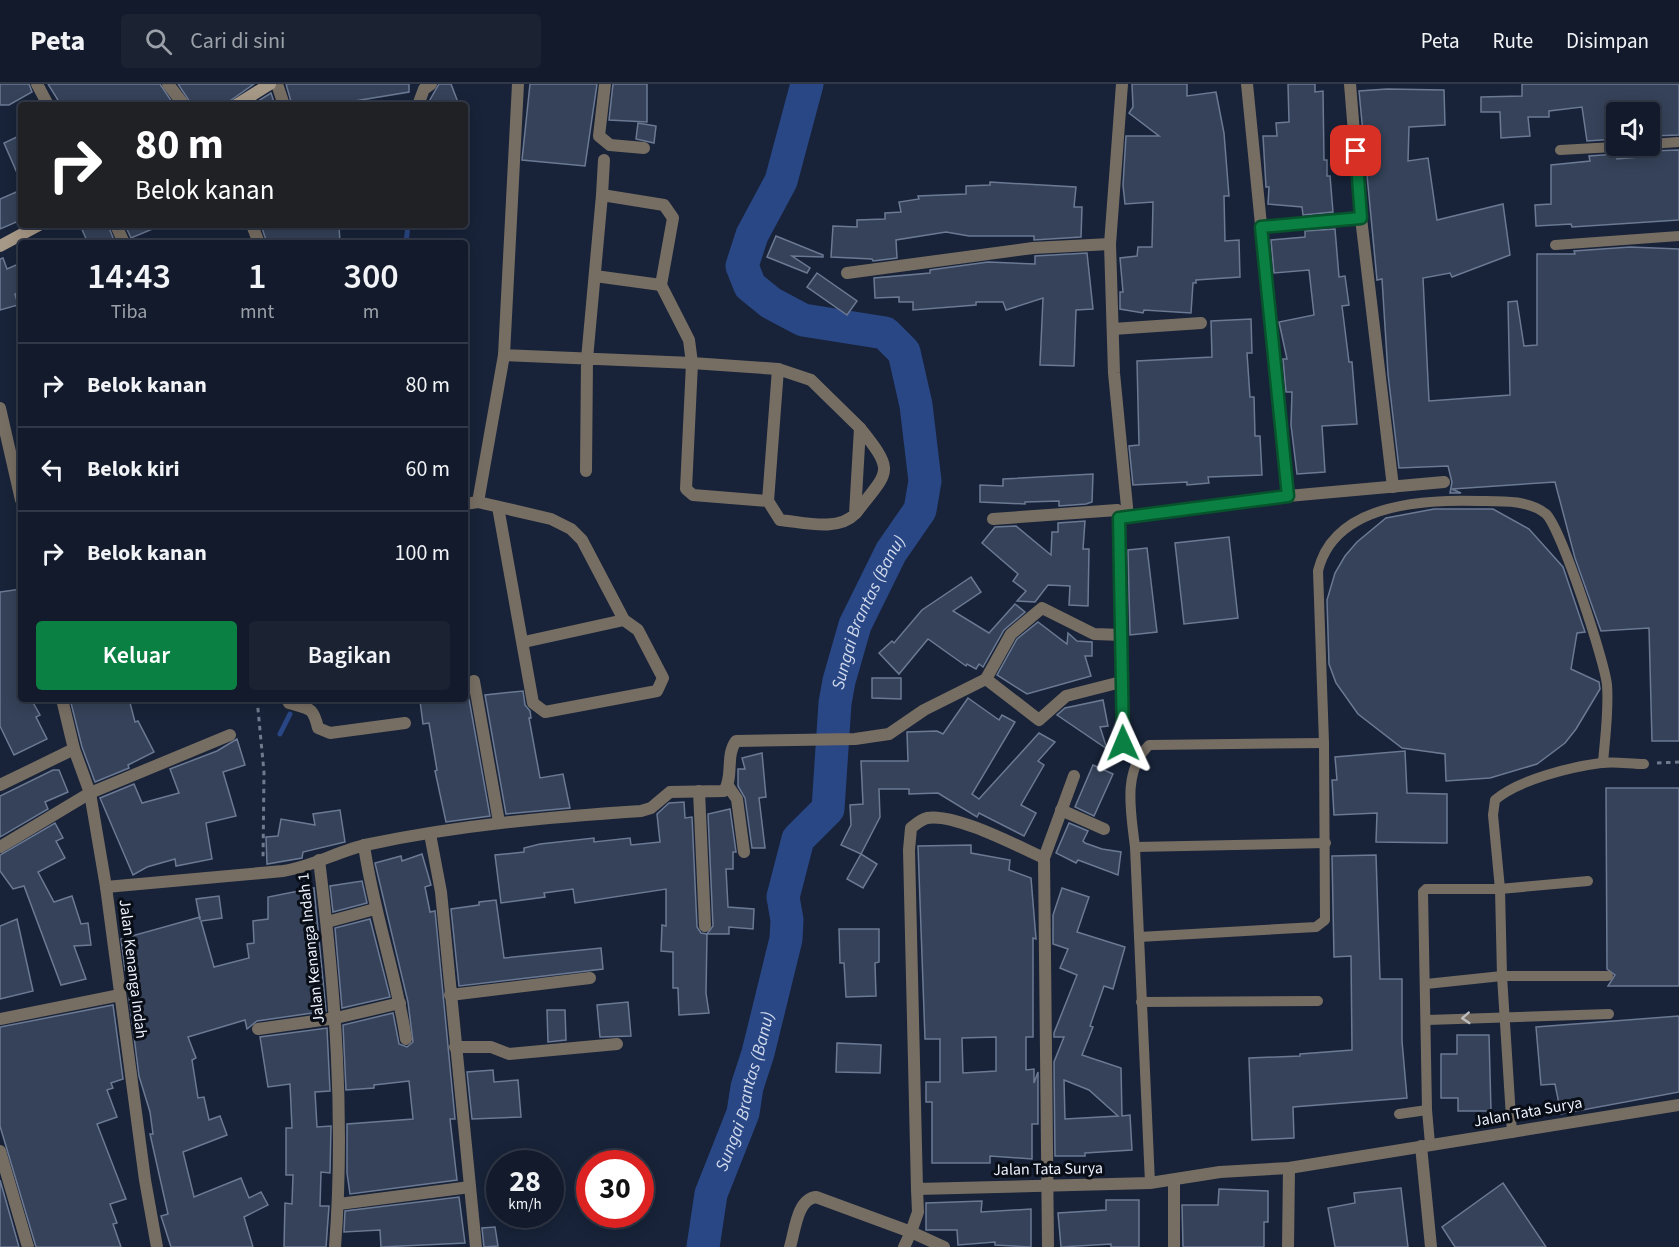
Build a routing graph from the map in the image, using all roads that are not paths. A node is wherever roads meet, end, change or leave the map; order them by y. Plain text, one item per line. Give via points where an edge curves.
1 (37, 84) edge
2 (168, 84) edge
3 (271, 84) edge
4 (431, 84) edge
5 (518, 84) edge
6 (605, 84) edge
7 (1122, 84) edge
8 (1247, 84) edge
9 (1350, 84) edge
10 (46, 102) edge
11 (182, 102) edge
12 (241, 102) edge
13 (282, 102) edge
14 (419, 102) edge
15 (1679, 142) edge
16 (1660, 143) edge
17 (1606, 147) edge
18 (644, 148) dead end
19 (1560, 150) dead end
20 (604, 160) dead end
21 (602, 195) junction
22 (1361, 218) junction
23 (1261, 227) junction
24 (33, 228) edge
25 (1679, 236) edge
26 (1110, 244) junction
27 (1555, 245) dead end
28 (0, 246) edge
29 (847, 273) dead end
30 (596, 276) junction
31 (661, 285) junction
32 (1201, 323) dead end
33 (1113, 329) junction
34 (504, 355) junction
35 (587, 359) junction
36 (692, 363) junction
37 (778, 369) junction
38 (0, 408) edge
39 (860, 428) junction
40 (18, 470) edge
41 (586, 471) dead end
42 (1444, 482) dead end
43 (1393, 487) junction
44 (1288, 496) junction
45 (768, 501) junction
46 (471, 503) edge
47 (498, 507) junction
48 (855, 514) junction
49 (1124, 518) junction
50 (993, 519) dead end
51 (624, 620) junction
52 (1122, 635) junction
53 (524, 642) junction
54 (986, 679) junction
55 (474, 681) dead end
56 (1121, 682) junction
57 (63, 702) edge
58 (288, 702) edge
59 (405, 723) dead end
60 (230, 735) dead end
61 (1123, 743) dead end
62 (1324, 743) junction
63 (74, 749) junction
64 (1603, 763) junction
65 (1644, 764) road end
66 (1074, 776) dead end
67 (0, 785) edge
68 (728, 786) junction
69 (699, 791) junction
70 (90, 793) junction
71 (1061, 810) junction
72 (499, 822) junction
73 (1104, 829) dead end
74 (430, 834) junction
75 (1326, 843) junction
76 (364, 845) junction
77 (0, 847) edge
78 (1135, 847) junction
79 (744, 852) dead end
80 (1044, 858) junction
81 (319, 860) junction
82 (1588, 881) dead end
83 (106, 887) junction
84 (1500, 889) junction
85 (375, 909) junction
86 (327, 922) junction
87 (705, 926) dead end
88 (1139, 937) junction
89 (1502, 976) junction
90 (1608, 976) dead end
91 (590, 978) dead end
92 (1426, 984) junction
93 (120, 995) junction
94 (450, 995) junction
95 (1318, 1001) dead end
96 (1141, 1002) junction
97 (400, 1003) junction
98 (1609, 1014) dead end
99 (1505, 1016) junction
100 (336, 1018) junction
101 (0, 1019) edge
102 (1426, 1020) junction
103 (258, 1029) dead end
104 (406, 1039) dead end
105 (617, 1044) dead end
106 (455, 1047) junction
107 (1679, 1104) edge
108 (1426, 1110) junction
109 (1399, 1114) dead end
110 (1512, 1133) junction
111 (1425, 1145) junction
112 (0, 1151) edge
113 (1289, 1168) junction
114 (1174, 1181) junction
115 (1150, 1183) junction
116 (1046, 1185) junction
117 (470, 1187) junction
118 (917, 1189) junction
119 (339, 1204) junction
120 (911, 1232) junction
121 (28, 1247) edge
122 (157, 1247) edge
123 (335, 1247) edge
124 (476, 1247) edge
125 (790, 1247) edge
126 (904, 1247) edge
127 (944, 1247) edge
128 (1048, 1247) edge
129 (1174, 1247) edge
130 (1288, 1247) edge
131 (1431, 1247) edge

1 - 10 street
2 - 11 street
3 - 12 street
3 - 13 street
4 - 14 street via 424,89
5 - 34 street
6 - 18 street via 599,136 610,145
7 - 26 street
8 - 23 street
9 - 22 street
15 - 16 lane
17 - 19 lane
20 - 21 street
21 - 30 street
21 - 31 street via 664,205 671,211 674,218
22 - 23 street
22 - 43 street
23 - 44 street
24 - 28 street
25 - 27 lane
26 - 29 street via 1033,248
26 - 33 street
30 - 31 street
30 - 35 street
31 - 36 street via 689,340
32 - 33 street
33 - 49 street
34 - 35 street
34 - 46 street
35 - 36 street
35 - 41 street
36 - 37 street
36 - 45 street via 686,489 693,495
37 - 39 street via 811,380
37 - 45 street
38 - 40 street
39 - 48 street
39 - 48 street via 883,457 886,467 883,478
42 - 43 street
43 - 44 street
44 - 49 street
45 - 48 street via 780,520 837,524
46 - 47 street
47 - 51 street via 551,519 571,529 582,540
47 - 53 street
49 - 50 street via 1117,510
49 - 52 street
51 - 53 street
51 - 53 street via 638,630 663,678 657,691 545,712 533,703
52 - 54 street via 1094,634 1042,608 1011,634
52 - 56 street
54 - 56 street via 1039,720 1066,696
54 - 68 street via 924,710 889,734 855,739 736,741 731,750
55 - 72 street
56 - 61 street
57 - 63 street, Jalan Kenanga Indah
58 - 59 street via 310,708 318,728 330,733
60 - 70 street
62 - 64 lane via 1318,571 1327,547 1344,530 1371,514 1416,501 1500,501 1542,511 1551,518 1564,550 1607,682
62 - 75 lane
62 - 78 lane via 1149,746 1137,757 1133,770 1130,802
63 - 67 street
63 - 70 street, Jalan Kenanga Indah
64 - 65 lane
64 - 84 lane via 1559,771 1503,793 1495,800
66 - 71 street
68 - 69 street via 724,791
68 - 79 street via 737,799
69 - 72 street via 670,792 641,811
69 - 87 street
70 - 77 street
70 - 83 street, Jalan Kenanga Indah
71 - 73 street
71 - 80 street
72 - 74 street
74 - 76 street
74 - 94 street via 441,892
75 - 78 lane
75 - 88 lane via 1327,908 1325,920 1316,927
76 - 81 street
76 - 85 street
78 - 88 lane
80 - 116 street
80 - 118 street via 968,825 928,818 911,828
81 - 83 street, Jalan Kenanga Indah 1 via 299,869
81 - 86 street, Jalan Kenanga Indah 1
82 - 84 lane
83 - 93 street, Jalan Kenanga Indah
84 - 89 lane
84 - 92 lane via 1423,892
85 - 86 street
85 - 97 street
86 - 100 street, Jalan Kenanga Indah 1
88 - 96 lane
89 - 90 lane
89 - 92 lane
89 - 99 lane
91 - 94 street
92 - 102 lane
93 - 101 street
93 - 122 street, Jalan Kenanga Indah
94 - 106 street
95 - 96 lane
96 - 115 lane
97 - 100 street
97 - 104 street
98 - 99 lane
99 -> 102 lane
99 - 110 lane
100 - 103 street
100 - 119 street, Jalan Kenanga Indah 1
102 - 108 lane
105 - 106 street via 509,1054 491,1047
106 - 117 street
107 - 110 street, Jalan Tata Surya
108 - 109 lane
108 - 111 lane
110 - 111 street, Jalan Tata Surya
111 - 113 street, Jalan Tata Surya
111 - 131 street
112 - 121 street
113 - 114 street, Jalan Tata Surya via 1220,1172
113 - 130 street
114 - 115 street, Jalan Tata Surya
114 - 129 street
115 - 116 street, Jalan Tata Surya
116 - 118 street, Jalan Tata Surya
116 - 128 street
117 - 119 street
117 - 124 street
118 - 120 street via 918,1212
119 - 123 street, Jalan Kenanga Indah 1
120 - 125 street via 816,1197 802,1204
120 - 126 street
120 - 127 street

